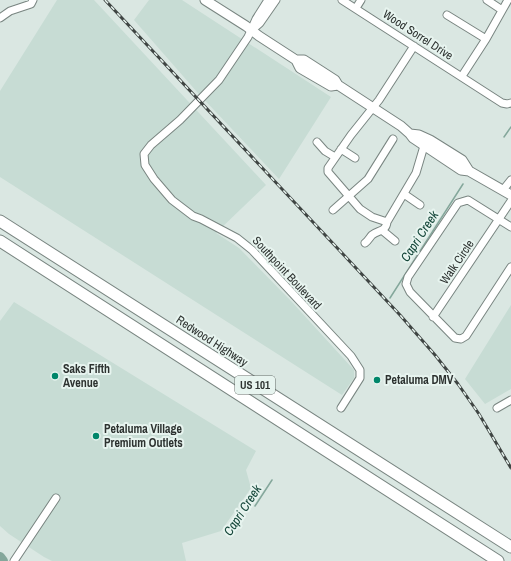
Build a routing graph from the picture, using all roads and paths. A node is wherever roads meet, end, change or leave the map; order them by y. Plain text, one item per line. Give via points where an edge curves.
1 (33, 0) edge
2 (205, 0) edge
3 (268, 0) edge
4 (276, 0) edge
5 (342, 0) edge
6 (361, 0) edge
7 (488, 0) edge
8 (508, 0) edge
9 (356, 8) junction
10 (502, 10) junction
11 (447, 15) dead end
12 (0, 18) edge
13 (252, 31) junction
14 (486, 39) junction
15 (414, 46) junction
16 (462, 76) junction
17 (511, 103) edge
18 (373, 107) junction
19 (410, 134) junction
20 (392, 139) dead end
21 (317, 142) dead end
22 (424, 146) junction
23 (341, 149) junction
24 (335, 157) junction
25 (355, 158) dead end
26 (469, 171) junction
27 (511, 180) edge
28 (507, 193) edge
29 (404, 194) junction
30 (348, 195) junction
31 (511, 202) edge
32 (420, 205) dead end
33 (333, 210) dead end
34 (499, 219) junction
35 (0, 222) edge
36 (387, 222) junction
37 (511, 227) edge
38 (383, 231) junction
39 (0, 241) edge
40 (395, 241) dead end
41 (366, 243) dead end
42 (511, 267) edge
43 (433, 316) junction
44 (511, 400) edge
45 (341, 408) dead end
46 (497, 408) dead end
47 (56, 498) dead end
48 (511, 547) edge
49 (14, 561) edge
50 (498, 561) edge

1 - 12 street via 31,4 10,11
2 - 13 main road
3 - 13 street, Southpoint Boulevard
4 - 13 street, Southpoint Boulevard
5 - 9 street, Wood Sorrel Drive
6 - 9 street
7 - 10 street
8 - 10 street
9 - 15 street, Wood Sorrel Drive
10 - 14 street
11 - 14 street
13 - 18 main road via 296,60 300,68 331,86 338,85
13 - 45 street, Southpoint Boulevard via 219,80 151,145 144,154 145,165 172,200 193,216 237,238 254,252 351,356 360,370 360,378
14 - 16 street
15 - 16 street, Wood Sorrel Drive
15 - 18 street
16 - 17 street, Wood Sorrel Drive via 502,103
18 - 19 main road
18 - 23 street
19 - 22 main road
19 - 26 main road via 419,134 462,160
20 - 30 street via 368,179
21 - 24 street
22 - 26 main road via 461,170
22 - 29 street via 416,173
23 - 24 street
23 - 25 street
24 - 30 street via 329,165 328,172
26 - 28 main road
27 - 28 street
29 - 32 street
29 - 36 street
30 - 33 street
30 - 36 street via 360,209 372,217
31 - 34 street, Walk Circle
34 - 37 street
34 - 43 street, Walk Circle
34 - 43 street via 468,200 458,203 412,270 406,284 410,292
35 - 48 highway, Redwood Highway / US 101
36 - 38 street
38 - 40 street
38 - 41 street via 373,234
39 - 50 highway, US 101
42 - 43 street via 466,336 461,339 455,338
44 - 46 street
47 - 49 street

